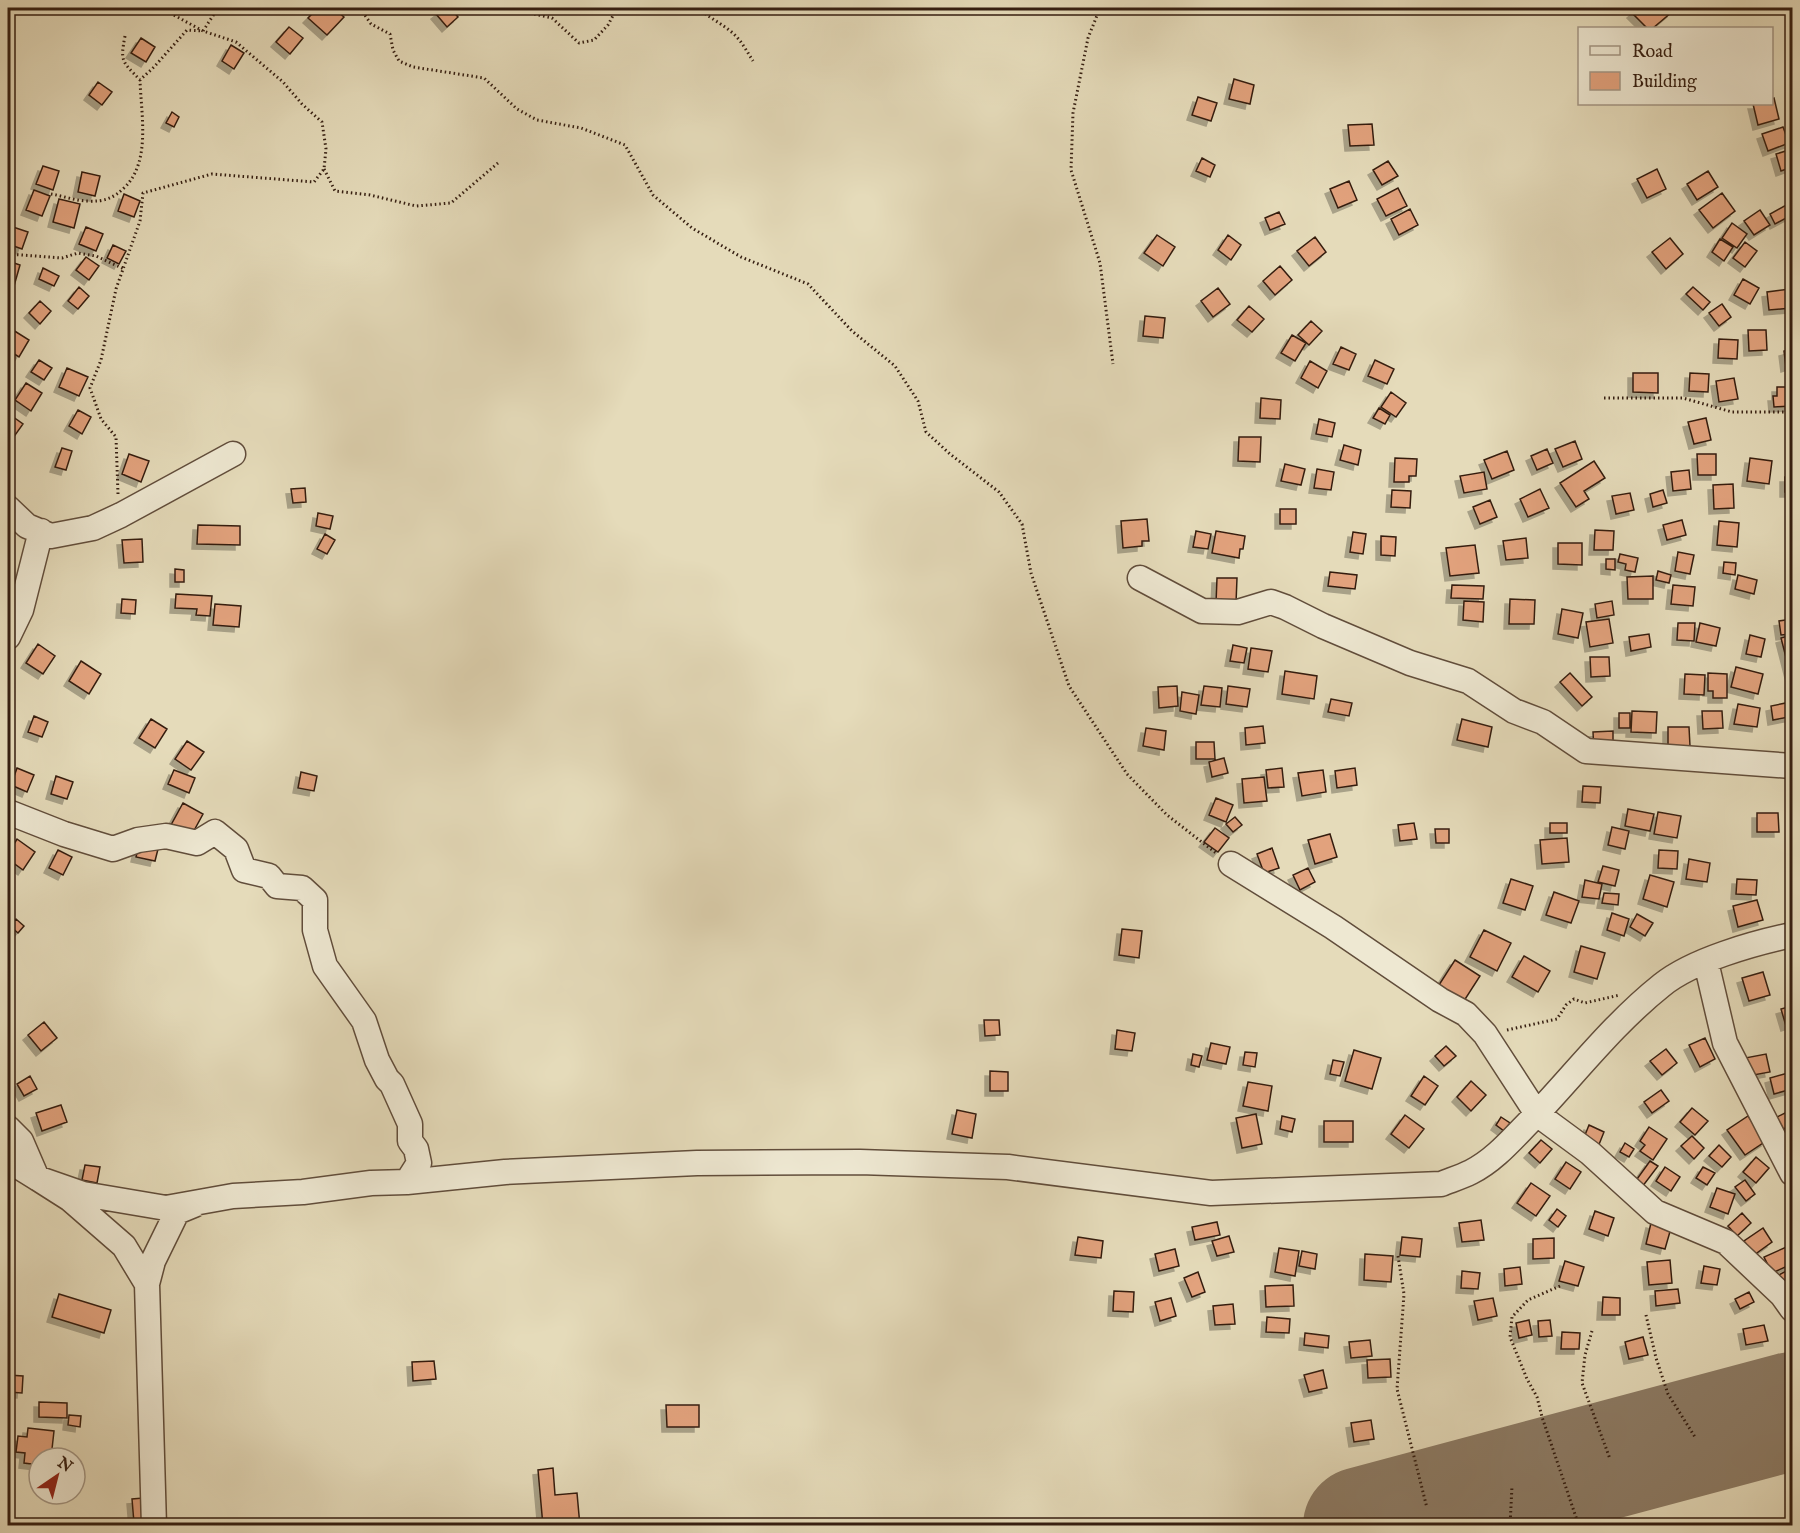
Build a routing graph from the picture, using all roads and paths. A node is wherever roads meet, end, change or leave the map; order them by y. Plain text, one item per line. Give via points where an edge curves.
1 (161, 8) edge
2 (218, 8) edge
3 (360, 8) edge
4 (508, 8) edge
5 (617, 8) edge
6 (698, 8) edge
7 (1100, 8) edge
8 (203, 31) junction
9 (125, 36) dead end
10 (753, 61) dead end
11 (140, 80) junction
12 (498, 163) dead end
13 (324, 169) junction
14 (51, 194) dead end
15 (8, 255) edge
16 (124, 269) junction
17 (1113, 364) dead end
18 (1604, 398) dead end
19 (1792, 412) edge
20 (233, 454) dead end
21 (117, 498) dead end
22 (8, 508) edge
23 (41, 531) junction
24 (1140, 578) dead end
25 (8, 637) edge
26 (1792, 766) edge
27 (8, 812) edge
28 (1231, 864) joint
29 (1792, 935) edge
30 (1706, 962) junction
31 (1629, 992) dead end
32 (1485, 1034) junction
33 (1537, 1114) junction
34 (8, 1128) edge
35 (8, 1160) edge
36 (1792, 1173) edge
37 (36, 1178) junction
38 (406, 1182) junction
39 (201, 1202) junction
40 (1398, 1256) dead end
41 (147, 1284) junction
42 (1560, 1286) dead end
43 (1792, 1309) edge
44 (1646, 1315) dead end
45 (1592, 1331) dead end
46 (1695, 1437) dead end
47 (1610, 1459) dead end
48 (1512, 1486) dead end
49 (1427, 1508) dead end
50 (154, 1526) edge
51 (1510, 1526) edge
52 (1579, 1526) edge

1 - 8 path
2 - 8 path
3 - 28 path via 371,24 390,34 399,61 413,67 484,78 517,109 537,120 580,128 625,145 653,195 692,228 741,257 808,284 852,331 895,366 918,401 926,432 999,492 1022,524 1031,573 1069,686 1126,774 1167,815
4 - 5 path via 552,18 579,43 594,40
6 - 10 path via 729,30
7 - 17 path via 1088,38 1073,113 1071,170 1100,263
8 - 11 path via 187,30
8 - 13 path via 236,42 283,82 322,123
9 - 11 path via 121,56
11 - 14 path via 142,138 140,162 133,178 113,198 87,201
12 - 13 path via 450,203 416,206 335,191
13 - 16 path via 314,182 212,174 143,193 140,221
15 - 16 path via 62,258 78,253 96,256
16 - 21 path via 90,388 101,419 116,437
18 - 19 path via 1683,399 1732,412
20 - 23 street via 93,528 51,536
22 - 23 street via 27,526
23 - 25 street via 21,610
24 - 26 street via 1202,611 1239,612 1271,602 1285,607 1410,663 1468,681 1514,711 1544,722 1586,751
27 - 38 street via 113,849 166,836 197,843 215,832 236,849 244,870 269,876 277,886 302,888 315,900 315,930 326,966 364,1021 377,1060 410,1124 410,1141 419,1163
28 - 32 street via 1466,1014
29 - 30 street
30 - 33 street via 1680,973 1654,992 1611,1031
30 - 36 street via 1725,1043
31 - 32 path via 1586,1003 1574,999 1557,1019
32 - 33 street
33 - 38 street via 1472,1172 1430,1185 1211,1193 1008,1167 860,1162 594,1167
33 - 43 street via 1590,1153 1655,1212 1726,1242
34 - 37 street via 21,1141
35 - 37 street
37 - 39 street via 83,1194 166,1208
37 - 41 street via 70,1199 124,1246
38 - 39 street
39 - 41 street via 177,1212 153,1261
40 - 49 path via 1404,1294 1397,1389
41 - 50 street
42 - 52 path via 1528,1300 1512,1317 1510,1337 1537,1397
44 - 46 path via 1668,1394
45 - 47 path via 1582,1383
48 - 51 path

